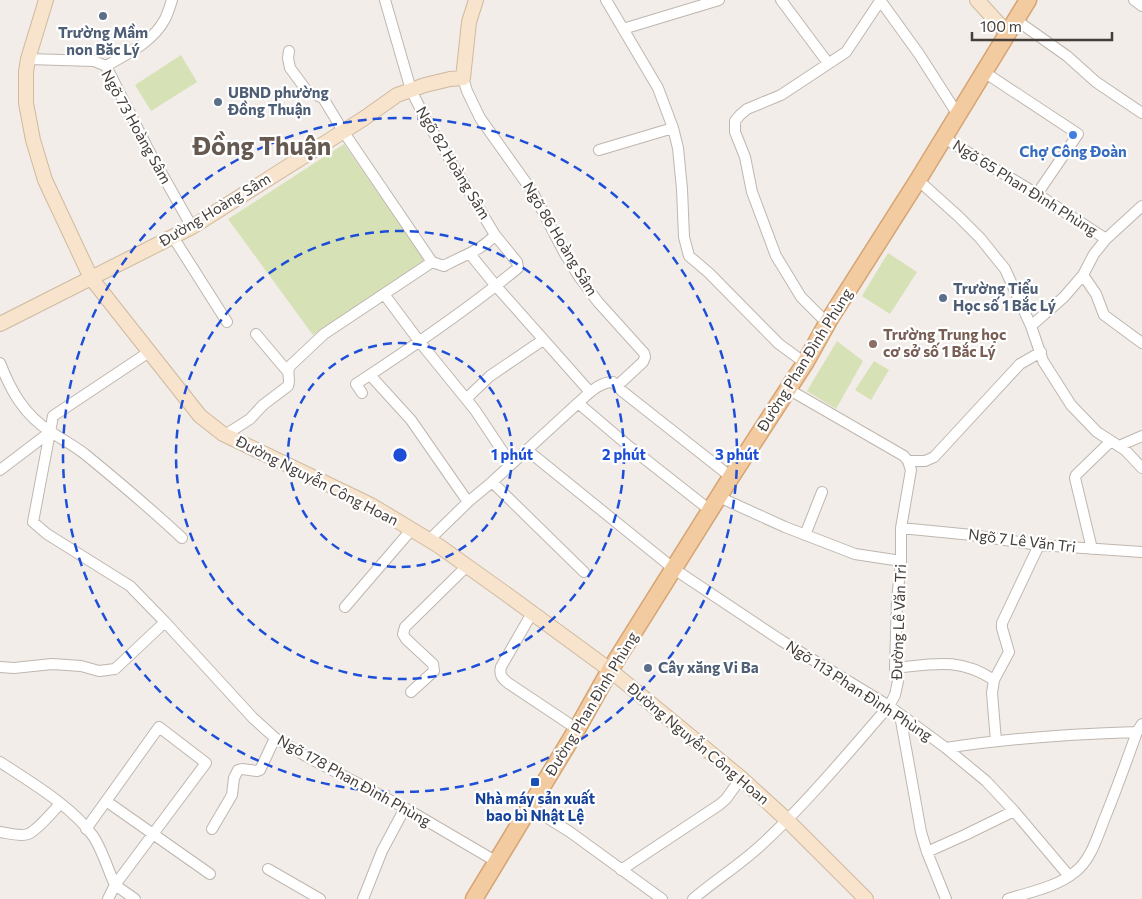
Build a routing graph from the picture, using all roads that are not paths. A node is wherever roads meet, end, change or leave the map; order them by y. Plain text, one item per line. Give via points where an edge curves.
1 (46, 0) edge
2 (172, 0) edge
3 (385, 0) edge
4 (476, 0) edge
5 (606, 0) edge
6 (719, 0) edge
7 (781, 0) edge
8 (880, 0) edge
9 (977, 0) edge
10 (1028, 0) edge
11 (1134, 0) edge
12 (1142, 6) edge
13 (1012, 27) junction
14 (623, 29) junction
15 (289, 51) dead end
16 (28, 59) junction
17 (828, 63) junction
18 (106, 66) junction
19 (984, 72) junction
20 (463, 78) junction
21 (411, 90) junction
22 (1142, 113) edge
23 (958, 115) junction
24 (673, 128) junction
25 (343, 131) junction
26 (944, 138) junction
27 (599, 150) dead end
28 (918, 180) junction
29 (1037, 194) junction
30 (1142, 206) edge
31 (192, 227) junction
32 (495, 235) junction
33 (173, 237) junction
34 (1106, 239) junction
35 (470, 254) junction
36 (432, 262) junction
37 (1083, 275) junction
38 (91, 278) junction
39 (496, 286) junction
40 (384, 294) junction
41 (227, 322) dead end
42 (827, 323) junction
43 (0, 324) edge
44 (1031, 326) junction
45 (256, 334) dead end
46 (543, 340) junction
47 (419, 341) junction
48 (1142, 343) edge
49 (149, 352) junction
50 (1041, 352) junction
51 (805, 362) junction
52 (0, 363) edge
53 (288, 372) junction
54 (370, 375) junction
55 (617, 386) junction
56 (788, 389) junction
57 (590, 392) junction
58 (362, 393) dead end
59 (466, 399) junction
60 (578, 403) junction
61 (50, 432) junction
62 (225, 435) junction
63 (1142, 436) edge
64 (1115, 444) junction
65 (526, 450) junction
66 (908, 461) junction
67 (511, 464) junction
68 (1142, 468) edge
69 (0, 470) edge
70 (731, 477) junction
71 (492, 482) junction
72 (822, 492) dead end
73 (719, 497) junction
74 (468, 502) junction
75 (711, 511) junction
76 (901, 528) junction
77 (412, 529) junction
78 (805, 535) junction
79 (182, 538) dead end
80 (430, 540) junction
81 (1039, 545) junction
82 (1092, 549) junction
83 (1142, 552) edge
84 (901, 562) junction
85 (467, 566) junction
86 (674, 569) junction
87 (584, 572) dead end
88 (345, 607) dead end
89 (532, 613) junction
90 (166, 622) junction
91 (0, 667) edge
92 (895, 668) junction
93 (610, 670) junction
94 (994, 680) junction
95 (411, 692) dead end
96 (889, 706) junction
97 (900, 715) junction
98 (1139, 728) edge
99 (578, 729) junction
100 (275, 738) junction
101 (996, 741) junction
102 (946, 748) junction
103 (0, 762) edge
104 (741, 778) junction
105 (106, 801) junction
106 (60, 804) junction
107 (530, 807) junction
108 (405, 808) junction
109 (1014, 811) junction
110 (787, 820) junction
111 (86, 829) junction
112 (212, 829) dead end
113 (0, 832) edge
114 (152, 835) junction
115 (927, 852) junction
116 (497, 862) junction
117 (268, 869) dead end
118 (621, 870) junction
119 (210, 874) dead end
120 (1069, 876) junction
121 (115, 885) junction
122 (108, 899) edge
123 (135, 899) edge
124 (320, 899) edge
125 (363, 899) edge
126 (474, 899) edge
127 (662, 899) edge
128 (693, 899) edge
129 (866, 899) edge
130 (946, 899) edge
131 (1008, 899) edge

1 - 16 main road, Đường Nguyễn Công Hoan
2 - 18 street via 164,20 152,35 136,49
3 - 21 street, Ngõ 82 Hoàng Sâm
4 - 20 main road via 469,22
5 - 14 street
6 - 14 street
7 - 17 street
8 - 17 street via 846,52
8 - 23 street
9 - 13 main road
10 - 13 main road, Đường Phan Đình Phùng
11 - 12 street
13 - 19 main road, Đường Phan Đình Phùng
13 - 22 street via 1067,56 1096,82
14 - 24 street via 658,88
15 - 25 street via 290,68 307,91 323,98
16 - 18 street, Ngõ 73 Hoàng Sâm via 94,61
16 - 38 main road, Đường Nguyễn Công Hoan via 26,103 42,172
17 - 42 street via 789,90 751,107 735,121 735,132 745,157 752,192 776,256 801,297
18 - 31 street, Ngõ 73 Hoàng Sâm
19 - 23 main road, Đường Phan Đình Phùng
19 - 29 street via 1078,134
20 - 21 main road, Đường Hoàng Sâm
20 - 55 street, Ngõ 86 Hoàng Sâm via 480,118 532,191 580,278 644,353 643,362
21 - 25 main road, Đường Hoàng Sâm via 397,95
21 - 32 street, Ngõ 82 Hoàng Sâm
23 - 26 main road, Đường Phan Đình Phùng
24 - 27 street
24 - 51 street via 678,148 684,237 689,256 779,344
25 - 31 main road, Đường Hoàng Sâm
25 - 36 street
26 - 28 main road, Đường Phan Đình Phùng
26 - 29 street, Ngõ 65 Phan Đình Phùng
28 - 42 main road, Đường Phan Đình Phùng
28 - 44 street via 980,238 1005,270
29 - 34 street, Ngõ 65 Phan Đình Phùng
30 - 34 street
31 - 33 main road, Đường Hoàng Sâm
32 - 35 street, Ngõ 82 Hoàng Sâm
32 - 39 street via 519,267
33 - 38 main road, Đường Hoàng Sâm
33 - 41 street
34 - 37 street
35 - 36 street, Ngõ 82 Hoàng Sâm via 444,266
35 - 39 street
36 - 40 street
37 - 44 street
37 - 48 street via 1096,294 1104,315
38 - 43 main road, Đường Hoàng Sâm
38 - 49 main road, Đường Nguyễn Công Hoan
39 - 46 street
39 - 47 street
40 - 47 street
40 - 53 street via 324,334 290,366
42 - 51 main road, Đường Phan Đình Phùng
44 - 50 street
45 - 53 street
46 - 57 street
46 - 59 street via 490,376
47 - 54 street
47 - 59 street
49 - 61 street via 56,414
49 - 62 main road, Đường Nguyễn Công Hoan via 200,416
50 - 64 street via 1051,375 1071,405 1097,432
50 - 66 street via 1020,364 934,456 925,461
51 - 56 main road, Đường Phan Đình Phùng
52 - 61 street via 16,398
53 - 62 street via 288,386 263,405 250,420
54 - 58 street via 356,384
54 - 74 street via 411,420
55 - 57 street via 606,382
55 - 70 street
56 - 66 street
56 - 70 main road, Đường Phan Đình Phùng
57 - 60 street
59 - 67 street
60 - 65 street
60 - 75 street
61 - 69 street
61 - 79 street via 80,450
61 - 90 street, Ngõ 178 Phan Đình Phùng via 33,522 130,586
62 - 77 main road, Đường Nguyễn Công Hoan via 371,505
63 - 64 street
64 - 68 street
64 - 82 street via 1075,478
65 - 67 street
65 - 86 street, Ngõ 113 Phan Đình Phùng
66 - 76 street, Đường Lê Văn Tri via 910,470
67 - 71 street
70 - 73 main road, Đường Phan Đình Phùng
71 - 74 street
71 - 87 street
72 - 78 street
73 - 75 main road, Đường Phan Đình Phùng
73 - 78 street
74 - 80 street
75 - 86 main road, Đường Phan Đình Phùng
76 - 81 street, Ngõ 7 Lê Văn Tri
76 - 84 street, Đường Lê Văn Tri
77 - 80 main road, Đường Nguyễn Công Hoan
77 - 88 street
78 - 84 street via 855,554
80 - 85 main road, Đường Nguyễn Công Hoan
81 - 82 street, Ngõ 7 Lê Văn Tri
81 - 94 street via 1002,623 1009,652
82 - 83 street, Ngõ 7 Lê Văn Tri
84 - 92 street, Đường Lê Văn Tri
85 - 89 main road, Đường Nguyễn Công Hoan
85 - 95 street via 405,628 403,634 406,639 434,668
86 - 93 main road, Đường Phan Đình Phùng
86 - 96 street, Ngõ 113 Phan Đình Phùng via 782,641
89 - 93 main road, Đường Nguyễn Công Hoan
89 - 99 street via 500,672 508,683
90 - 91 street via 115,669 52,664
90 - 100 street, Ngõ 178 Phan Đình Phùng via 252,718
92 - 94 street via 948,663 974,668
92 - 96 street, Đường Lê Văn Tri via 898,681
93 - 99 main road, Đường Phan Đình Phùng
93 - 104 main road, Đường Nguyễn Công Hoan
94 - 101 street
96 - 97 street, Ngõ 113 Phan Đình Phùng
96 - 110 street, Đường Lê Văn Tri
97 - 102 street, Ngõ 113 Phan Đình Phùng
97 - 115 street
98 - 101 street
98 - 120 street via 1094,846 1086,861
99 - 107 main road, Đường Phan Đình Phùng
100 - 108 street, Ngõ 178 Phan Đình Phùng
100 - 112 street via 260,770 238,770 232,795
101 - 102 street
102 - 109 street, Ngõ 113 Phan Đình Phùng via 976,771
103 - 106 street
104 - 110 main road, Đường Nguyễn Công Hoan
104 - 118 street via 719,805
105 - 111 street
105 - 114 street
105 - 114 street via 158,727 206,762
106 - 111 street
106 - 113 street via 28,834
107 - 116 main road, Đường Phan Đình Phùng
107 - 118 street
108 - 116 street, Ngõ 178 Phan Đình Phùng
108 - 125 street via 382,851
109 - 115 street
109 - 120 street, Ngõ 113 Phan Đình Phùng
110 - 128 street, Đường Lê Văn Tri via 758,848
110 - 129 main road, Đường Nguyễn Công Hoan
111 - 121 street via 93,836
114 - 119 street
114 - 121 street
115 - 130 street
116 - 126 main road, Đường Phan Đình Phùng
117 - 124 street
118 - 127 street
120 - 131 street
121 - 122 street
121 - 123 street

